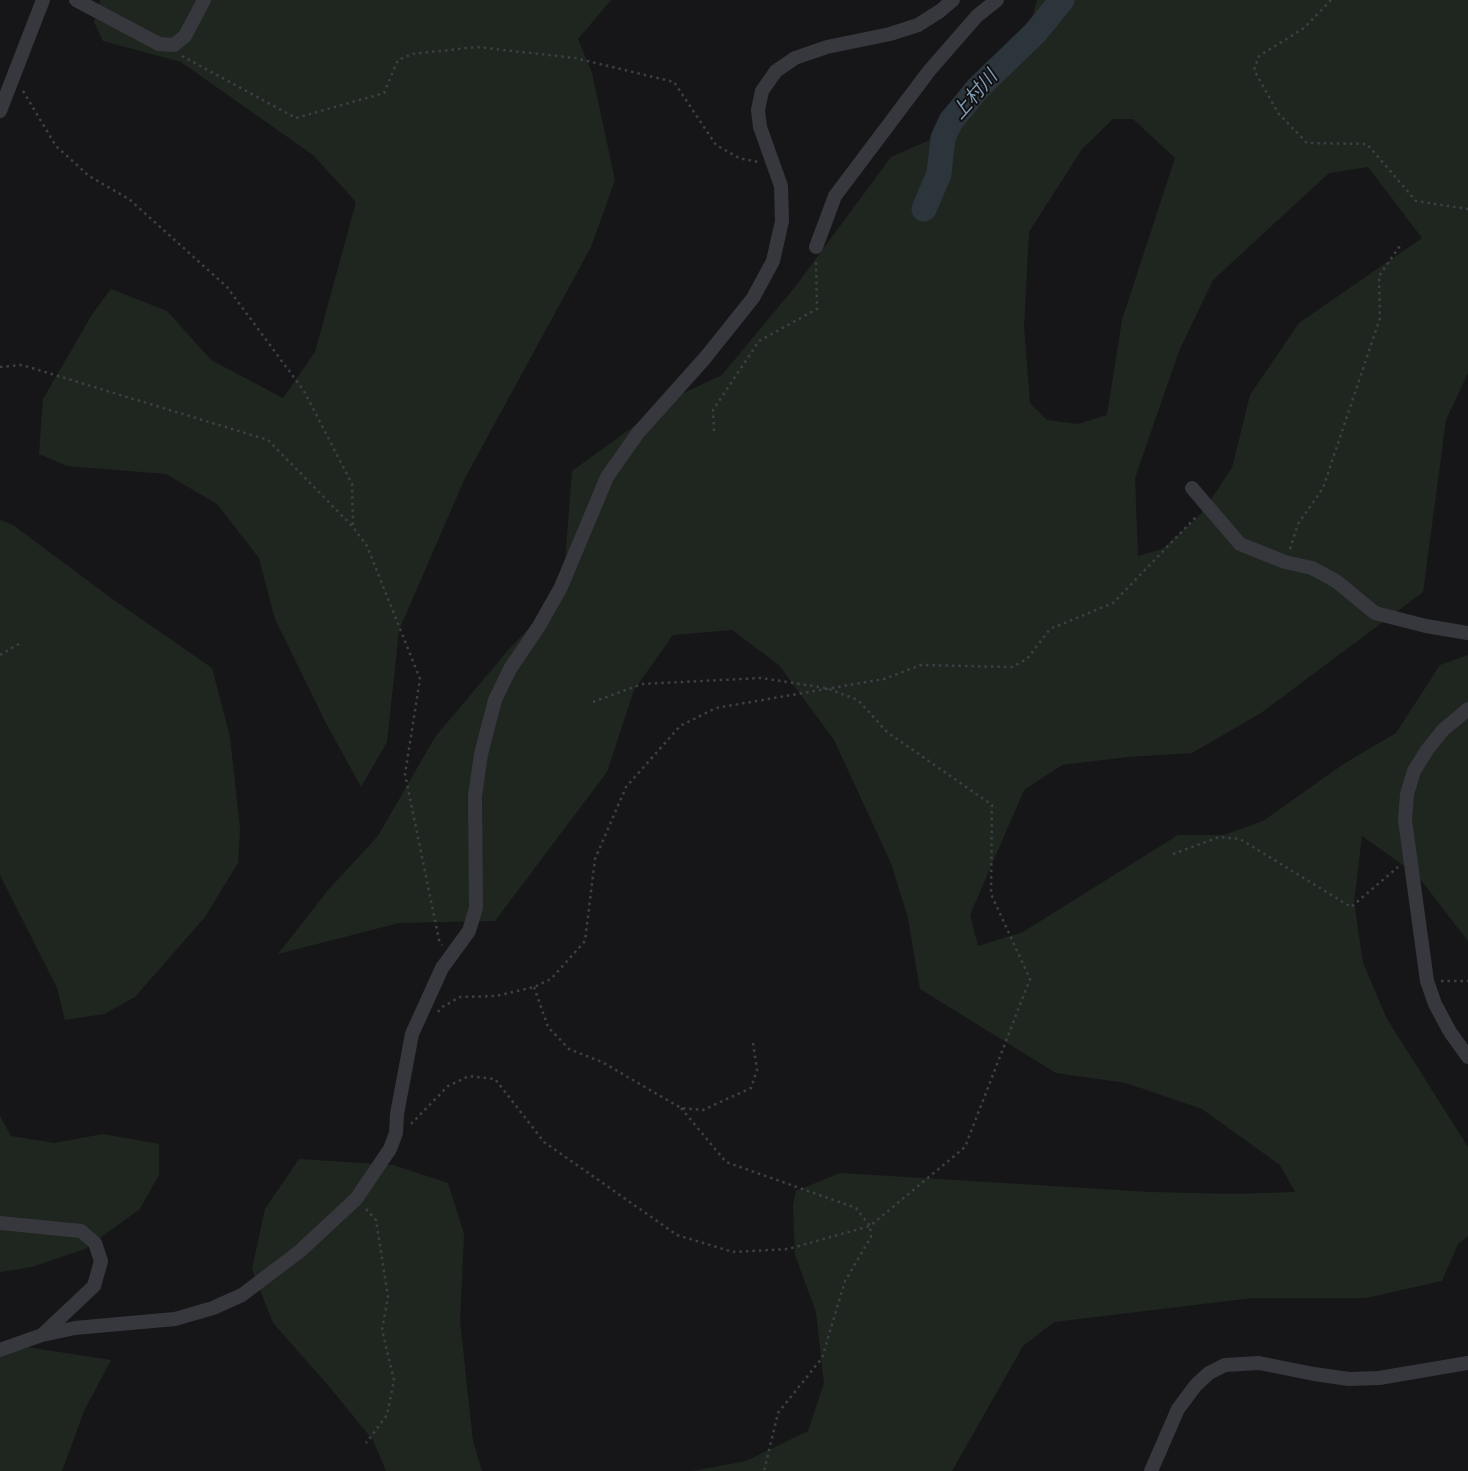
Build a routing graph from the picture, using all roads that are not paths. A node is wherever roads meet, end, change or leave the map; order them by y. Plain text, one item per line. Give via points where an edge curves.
1 (43, 0) edge
2 (76, 0) edge
3 (204, 0) edge
4 (953, 0) edge
5 (997, 0) edge
6 (0, 111) edge
7 (816, 247) road end
8 (1192, 488) dead end
9 (1468, 633) edge
10 (1468, 708) edge
11 (1468, 1057) edge
12 (0, 1222) edge
13 (42, 1335) junction
14 (0, 1350) edge
15 (1468, 1363) edge
16 (1151, 1471) edge

1 - 6 street
2 - 3 street via 159,44 174,45 185,36
4 - 13 street via 918,25 795,58 776,71 762,91 758,110 760,128 781,186 782,221 773,261 753,298 638,433 607,477 561,588 510,669 495,700 481,754 475,796 476,908 468,931 449,957 412,1034 396,1133 390,1149 356,1199 300,1251 242,1295 213,1308 174,1319 75,1328
5 - 7 street via 977,16 929,71 835,196
8 - 9 street via 1240,544 1285,562 1312,568 1336,581 1375,613
10 - 11 street via 1443,730 1414,771 1407,794 1405,820 1427,980 1435,1004
12 - 13 street via 81,1231 95,1243 101,1261 94,1286
13 - 14 street
15 - 16 street via 1379,1378 1350,1379 1259,1363 1225,1365 1196,1385 1178,1409

